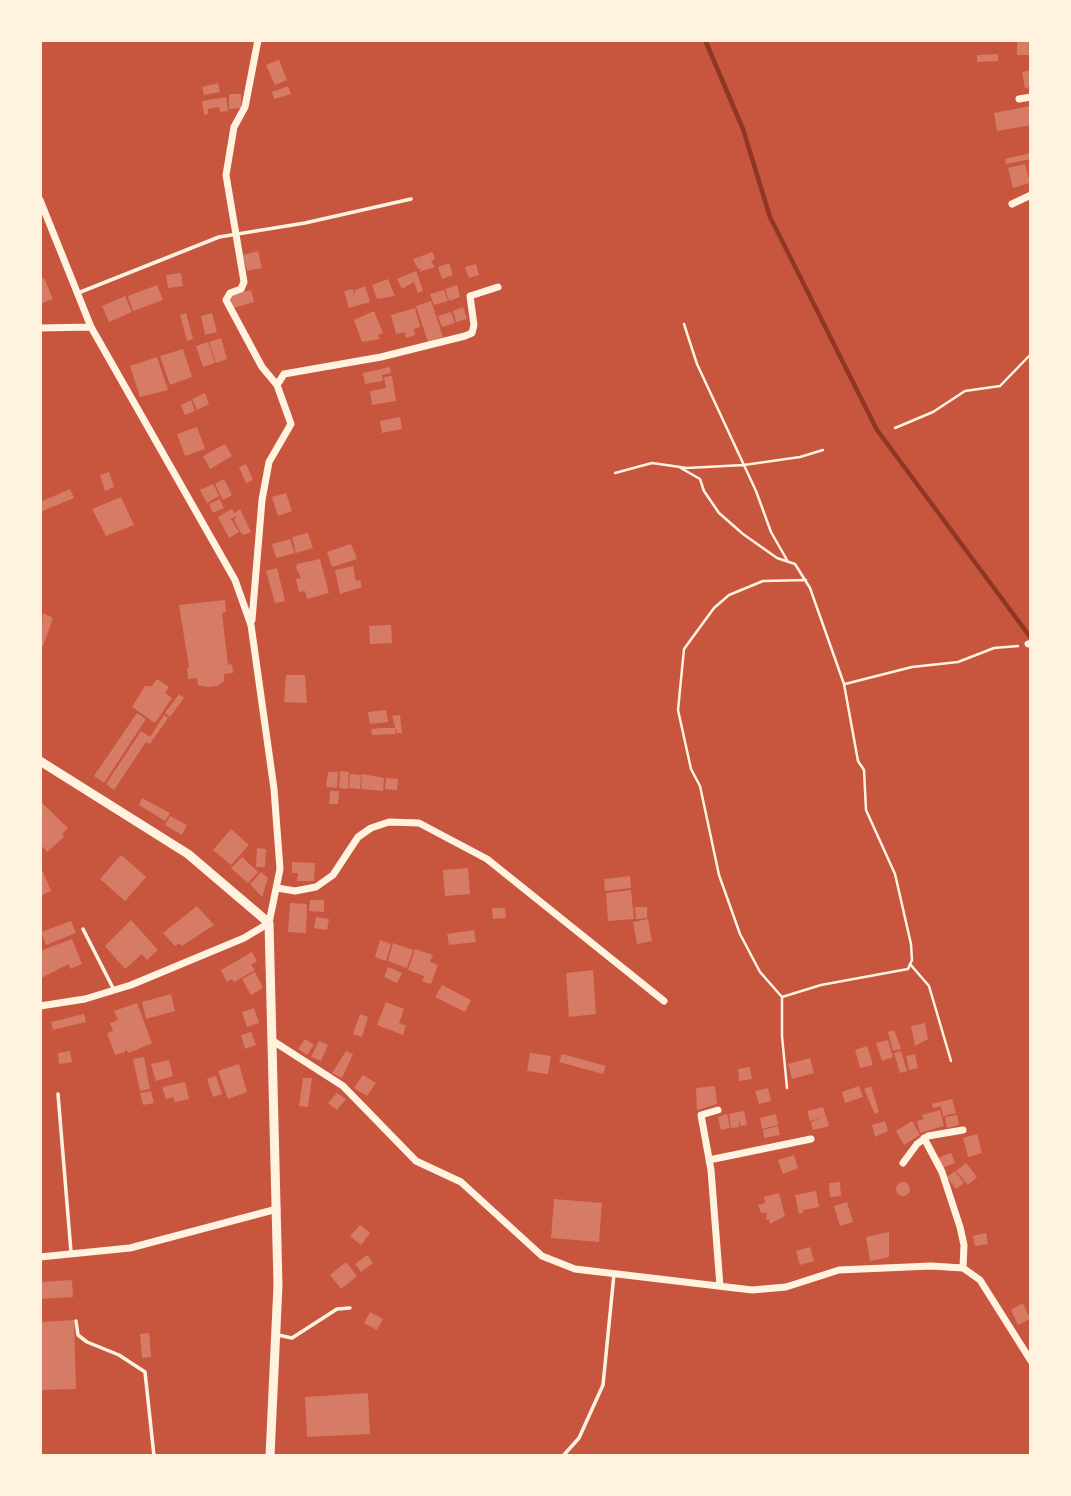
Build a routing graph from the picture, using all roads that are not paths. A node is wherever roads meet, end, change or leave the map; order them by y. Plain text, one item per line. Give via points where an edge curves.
1 (258, 40) edge
2 (1031, 97) edge
3 (1019, 99) dead end
4 (1031, 195) edge
5 (411, 199) dead end
6 (40, 200) edge
7 (1012, 204) dead end
8 (238, 236) junction
9 (498, 288) dead end
10 (76, 294) junction
11 (91, 327) junction
12 (40, 328) edge
13 (276, 385) junction
14 (251, 625) junction
15 (40, 761) edge
16 (277, 888) junction
17 (269, 923) junction
18 (83, 929) dead end
19 (114, 990) junction
20 (664, 1001) dead end
21 (40, 1006) edge
22 (273, 1041) junction
23 (58, 1094) dead end
24 (718, 1110) dead end
25 (963, 1130) dead end
26 (924, 1138) junction
27 (811, 1139) dead end
28 (709, 1160) junction
29 (903, 1163) dead end
30 (277, 1209) junction
31 (71, 1254) junction
32 (40, 1257) edge
33 (963, 1268) junction
34 (614, 1274) junction
35 (720, 1286) junction
36 (350, 1308) dead end
37 (76, 1321) dead end
38 (277, 1335) junction
39 (1031, 1361) edge
40 (154, 1456) edge
41 (270, 1456) edge
42 (563, 1456) edge

1 - 8 street via 226,175
2 - 3 street
4 - 7 street
5 - 8 lane
6 - 10 street
8 - 10 lane via 219,237
8 - 13 street via 244,282 241,289 226,295 226,304
9 - 13 street via 470,296 472,333 381,357 284,374
10 - 11 street
11 - 12 street
11 - 14 street via 235,580
13 - 14 street via 291,424 269,462
14 - 16 street via 280,836
15 - 17 street via 188,855
16 - 17 street
16 - 20 street via 316,887 333,875 358,837 371,828 389,822 419,823 487,859
17 - 19 street via 244,938
17 - 22 street
18 - 19 lane
19 - 21 street
22 - 30 street
22 - 34 street via 343,1086 416,1161 461,1182 542,1256 575,1269
23 - 31 lane
24 - 28 street via 701,1115
25 - 26 street
26 - 29 street
26 - 33 street via 942,1172 960,1227
27 - 28 street
28 - 35 street
30 - 31 street via 130,1248
30 - 38 street
31 - 32 street
33 - 35 street via 839,1270 786,1287 752,1290
33 - 39 street via 980,1280
34 - 35 street
34 - 42 lane via 603,1385 579,1438
36 - 38 lane via 337,1309 292,1338
37 - 40 lane via 78,1335 87,1342 145,1372
38 - 41 street

